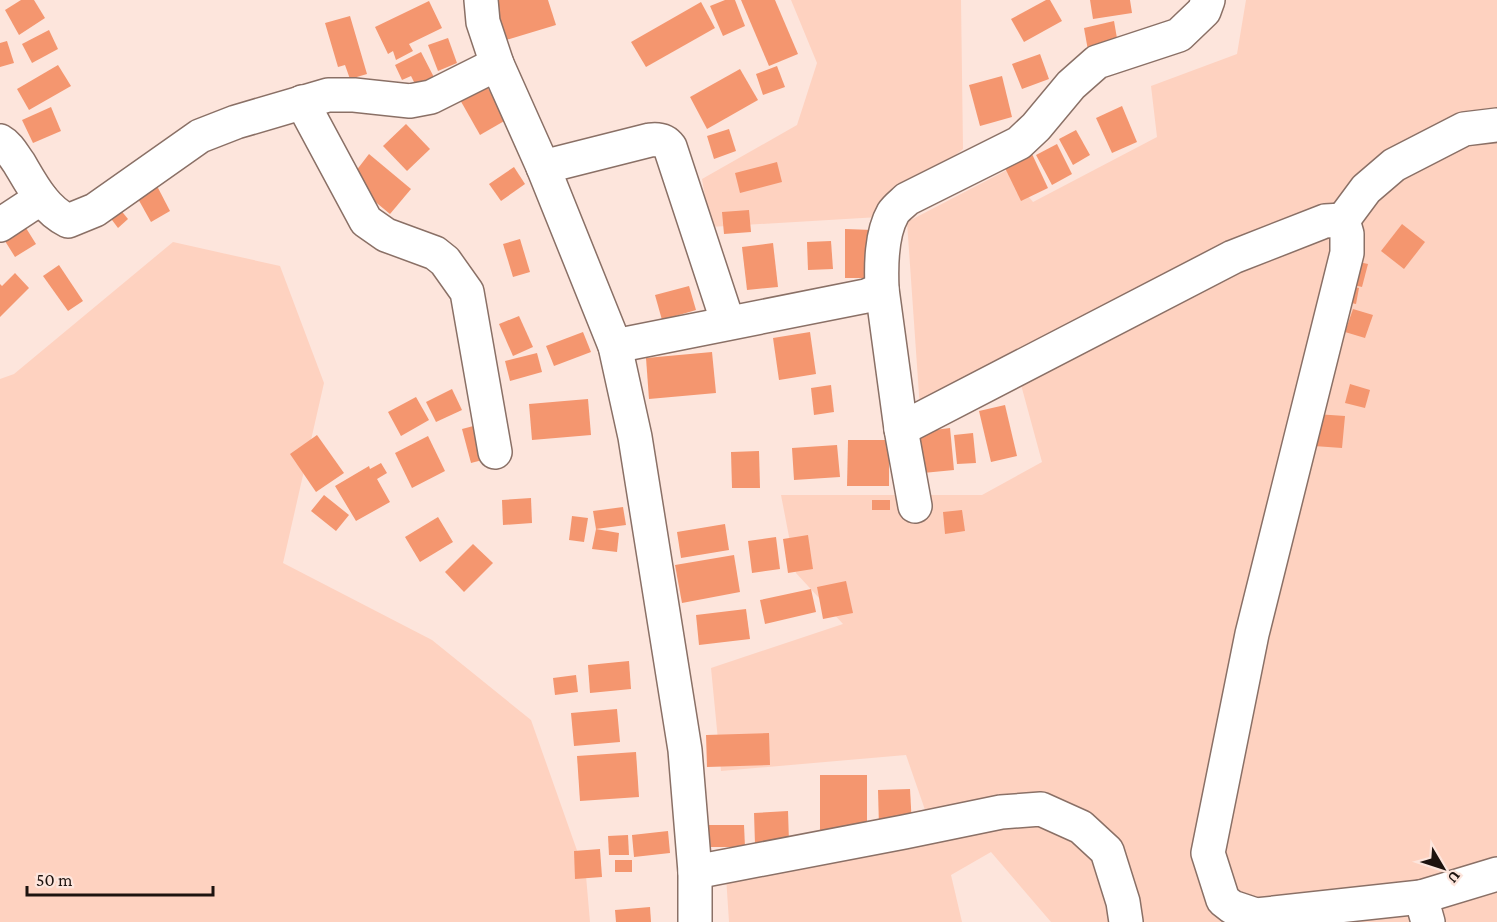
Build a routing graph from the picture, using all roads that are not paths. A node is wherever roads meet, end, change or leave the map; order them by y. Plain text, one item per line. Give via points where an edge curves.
1 (481, 0) edge
2 (1208, 0) edge
3 (497, 64) junction
4 (302, 102) junction
5 (1497, 125) edge
6 (0, 141) edge
7 (543, 167) junction
8 (41, 198) junction
9 (1344, 220) junction
10 (0, 225) edge
11 (882, 289) junction
12 (728, 323) junction
13 (615, 346) junction
14 (901, 429) junction
15 (495, 452) dead end
16 (915, 506) dead end
17 (695, 872) junction
18 (1497, 874) edge
19 (1424, 910) edge
20 (695, 922) edge
21 (1126, 922) edge

1 - 3 street via 483,22
2 - 11 street via 1204,11 1179,35 1097,62 1019,143 907,199 893,212 886,235 881,258
3 - 4 street via 430,97 410,101 328,95
3 - 7 street
4 - 8 street via 200,136 95,210 68,221 55,214
4 - 15 street via 366,221 386,235 435,253 467,292
5 - 9 street via 1464,129 1394,165 1366,189
6 - 8 street via 11,151
7 - 12 street via 650,140 667,143
7 - 13 street
8 - 10 street
9 - 14 street via 1325,221 1233,257
9 - 19 street via 1347,243 1342,274 1252,634 1208,853 1223,900 1256,915
11 - 12 street via 866,296
11 - 14 street
12 - 13 street
13 - 17 street via 657,565 685,750
14 - 16 street
17 - 20 street
17 - 21 street via 1001,812 1041,809 1081,827 1107,851
18 - 19 street

